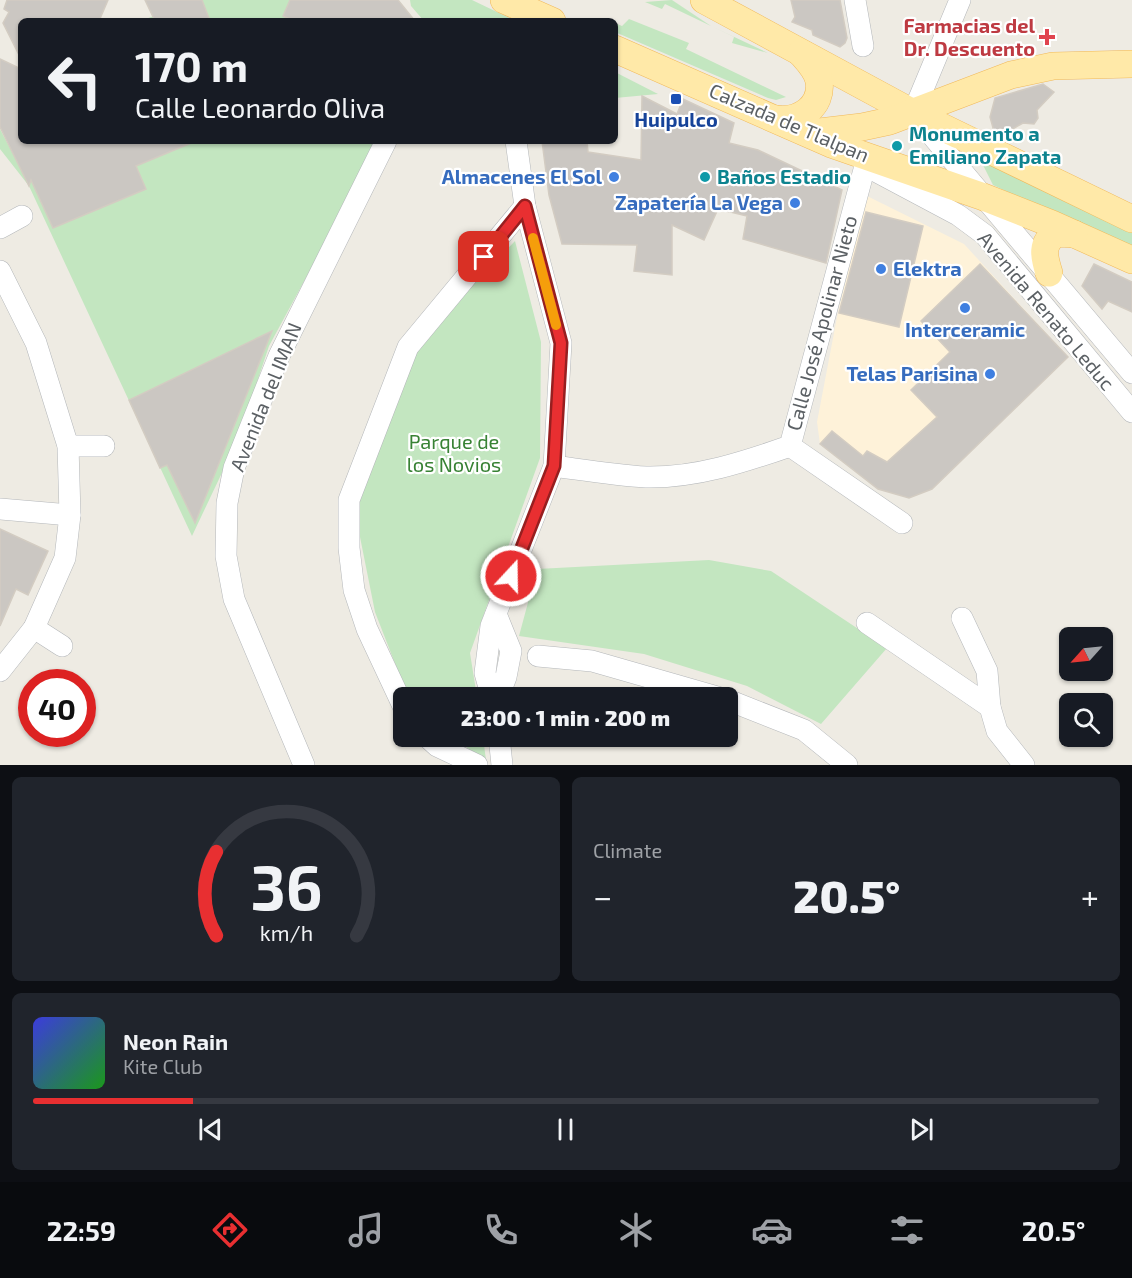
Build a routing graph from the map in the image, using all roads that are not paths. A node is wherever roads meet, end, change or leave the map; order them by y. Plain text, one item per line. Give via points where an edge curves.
1 (504, 0) edge
2 (855, 0) edge
3 (960, 0) edge
4 (718, 3) edge
5 (545, 18) edge
6 (863, 46) dead end
7 (618, 50) edge
8 (798, 50) junction
9 (1132, 64) edge
10 (925, 100) junction
11 (776, 119) junction
12 (805, 133) junction
13 (385, 144) edge
14 (516, 144) edge
15 (831, 144) junction
16 (864, 166) junction
17 (981, 196) junction
18 (525, 206) junction
19 (22, 216) dead end
20 (1132, 219) edge
21 (0, 228) edge
22 (1074, 234) junction
23 (1132, 260) edge
24 (0, 272) edge
25 (1049, 273) junction
26 (1132, 373) edge
27 (1132, 412) edge
28 (68, 446) junction
29 (104, 446) dead end
30 (790, 446) junction
31 (554, 466) junction
32 (7, 510) edge
33 (70, 515) junction
34 (902, 523) dead end
35 (496, 614) junction
36 (962, 618) dead end
37 (867, 623) dead end
38 (34, 628) junction
39 (62, 646) dead end
40 (538, 656) dead end
41 (0, 671) edge
42 (394, 687) edge
43 (489, 687) edge
44 (502, 687) edge
45 (682, 687) edge
46 (738, 704) edge
47 (990, 707) junction
48 (439, 747) edge
49 (500, 747) edge
50 (304, 765) edge
51 (477, 765) edge
52 (502, 765) edge
53 (847, 765) edge
54 (1024, 765) edge

1 - 5 main road
2 - 6 street
3 - 10 street
4 - 8 main road
7 - 11 main road, Calzada de Tlalpan
8 - 10 main road
8 - 11 main road via 819,80 818,98 801,116
9 - 10 main road via 1053,66
10 - 12 main road via 862,127
10 - 17 street, Avenida Renato Leduc
10 - 20 main road
11 - 12 main road, Calzada de Tlalpan
12 - 15 main road, Calzada de Tlalpan
13 - 50 street, Avenida del IMAN via 279,356 234,468 227,503 226,556 234,599
14 - 18 street
15 - 16 street, Avenida Renato Leduc
15 - 17 main road, Calzada de Tlalpan
16 - 27 street, Avenida Renato Leduc via 958,215 985,235
16 - 30 street, Calle José Apolinar Nieto
17 - 22 main road, Calzada de Tlalpan
17 - 25 street, Avenida Renato Leduc
18 - 31 street via 561,343
18 - 42 street via 408,347 350,500 349,548 354,590
19 - 21 street
22 - 23 main road, Calzada de Tlalpan
22 - 25 main road via 1057,233 1046,243 1044,257
24 - 28 street via 36,343
25 - 26 street, Avenida Renato Leduc
28 - 29 street
28 - 33 street
30 - 31 street, Calle José Apolinar Nieto via 698,473 647,477
30 - 34 street, Calle José Apolinar Nieto
31 - 35 street
32 - 33 street
33 - 38 street via 65,558
35 - 43 street via 485,673
35 - 44 street via 511,651
36 - 47 street via 987,671
37 - 47 street
38 - 39 street
38 - 41 street
40 - 45 street via 592,662
46 - 53 street via 804,730
47 - 54 street via 997,731
48 - 51 street
49 - 52 street

